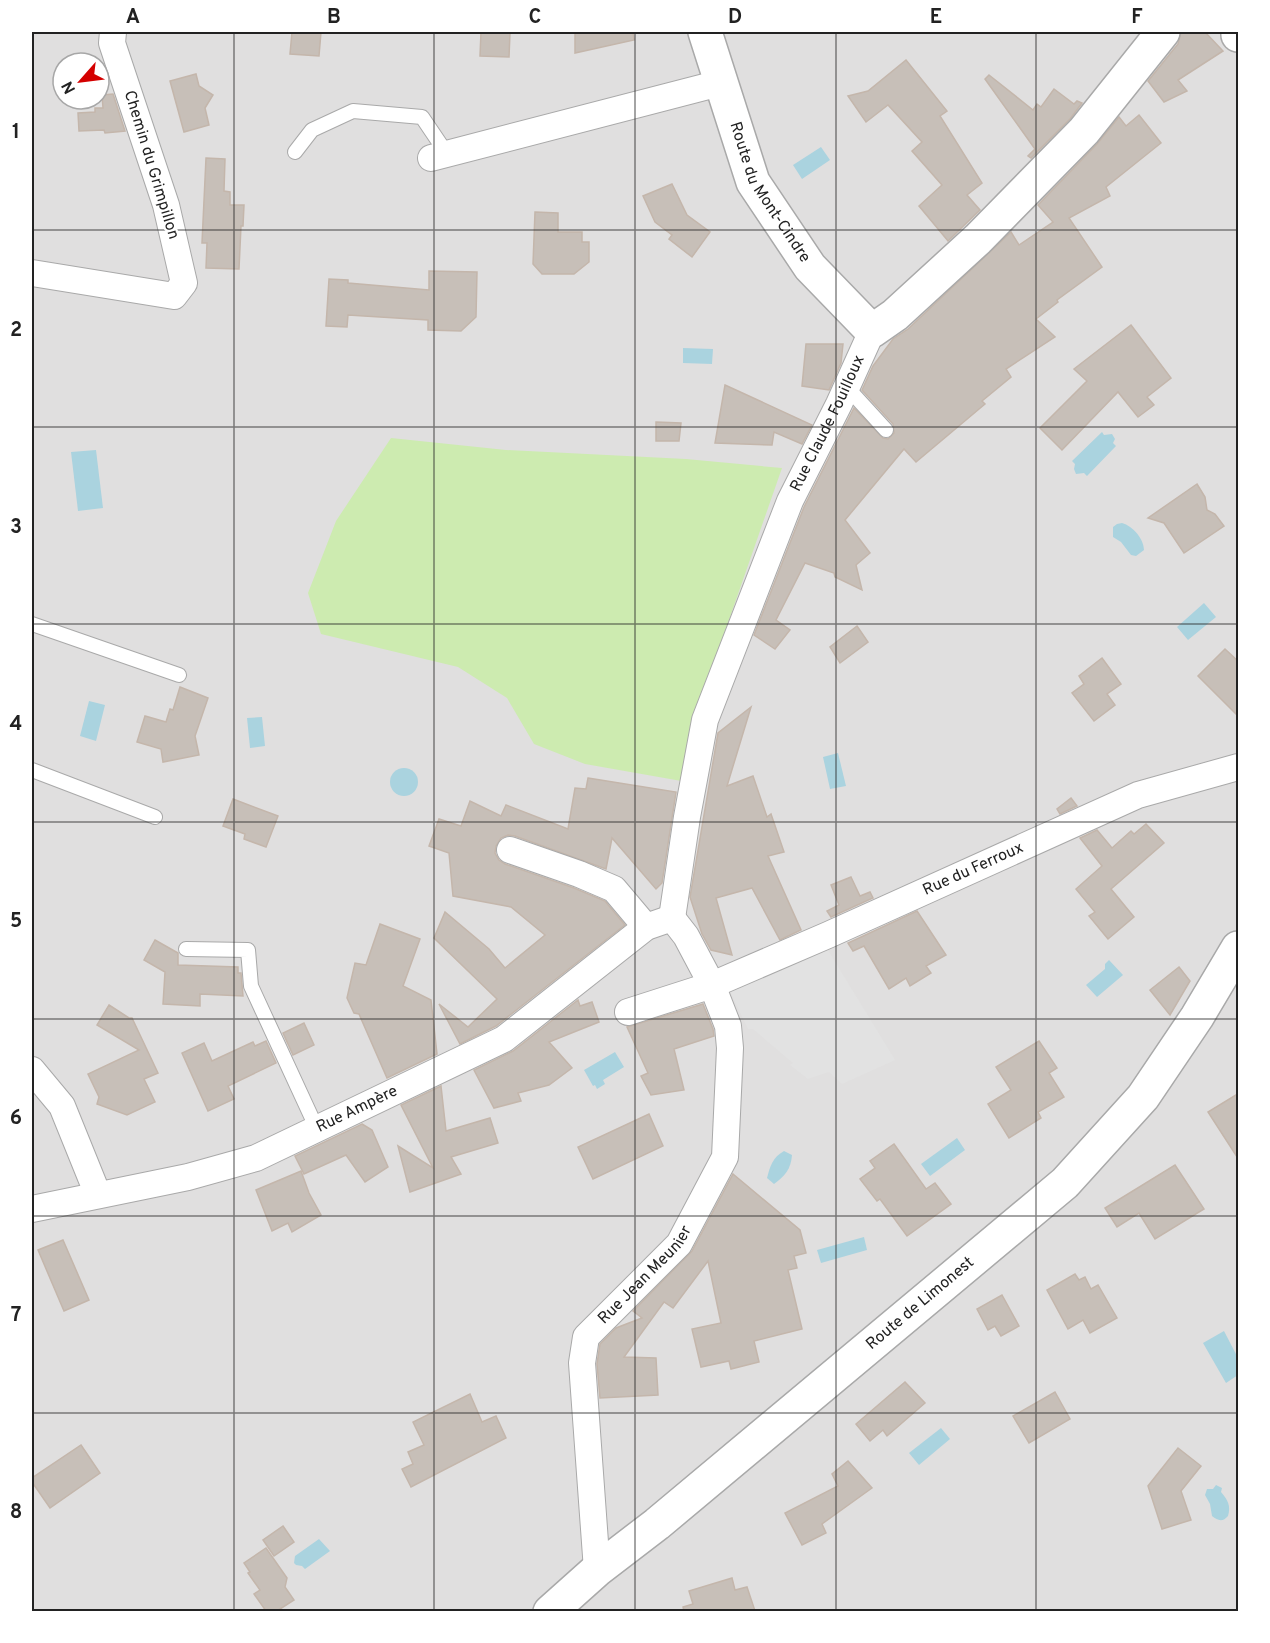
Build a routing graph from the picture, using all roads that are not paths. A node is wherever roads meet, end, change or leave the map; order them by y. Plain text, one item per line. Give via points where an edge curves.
1 (113, 32) edge
2 (705, 32) edge
3 (1163, 32) edge
4 (720, 83) junction
5 (295, 152) dead end
6 (439, 156) joint
7 (32, 273) edge
8 (872, 331) junction
9 (845, 391) junction
10 (886, 430) dead end
11 (32, 624) edge
12 (178, 675) dead end
13 (1239, 766) edge
14 (32, 770) edge
15 (155, 817) dead end
16 (510, 850) dead end
17 (672, 918) junction
18 (646, 927) junction
19 (1239, 948) edge
20 (186, 949) dead end
21 (712, 985) junction
22 (628, 1012) dead end
23 (32, 1070) edge
24 (317, 1129) junction
25 (98, 1196) junction
26 (32, 1209) edge
27 (597, 1570) junction
28 (550, 1611) edge

1 - 7 street, Chemin du Grimpillon via 112,43 166,205 184,283 174,296
2 - 4 street, Route du Mont-Cindre
3 - 8 street via 1084,131 978,239
4 - 6 street
4 - 8 street, Route du Mont-Cindre via 753,182 810,267
5 - 6 lane via 312,130 353,111 422,117
8 - 9 street, Rue Claude Fouilloux
9 - 10 lane via 854,395
9 - 17 street, Rue Claude Fouilloux via 790,501 705,720
11 - 12 lane
13 - 21 street, Rue du Ferroux via 1138,795
14 - 15 lane
16 - 18 street via 614,889
17 - 18 street, Rue Ampère
17 - 21 street, Rue Jean Meunier
18 - 24 street, Rue Ampère via 504,1039
19 - 27 street, Route de Limonest via 1143,1097 1065,1184
20 - 24 lane via 248,950 251,986
21 - 22 street, Rue du Ferroux
21 - 27 street, Rue Jean Meunier via 728,1026 730,1048 725,1157 680,1244 586,1337 582,1363
23 - 25 street via 62,1106
24 - 25 street, Rue Ampère via 256,1158
25 - 26 street, Rue Ampère
27 - 28 street, Route de Limonest

